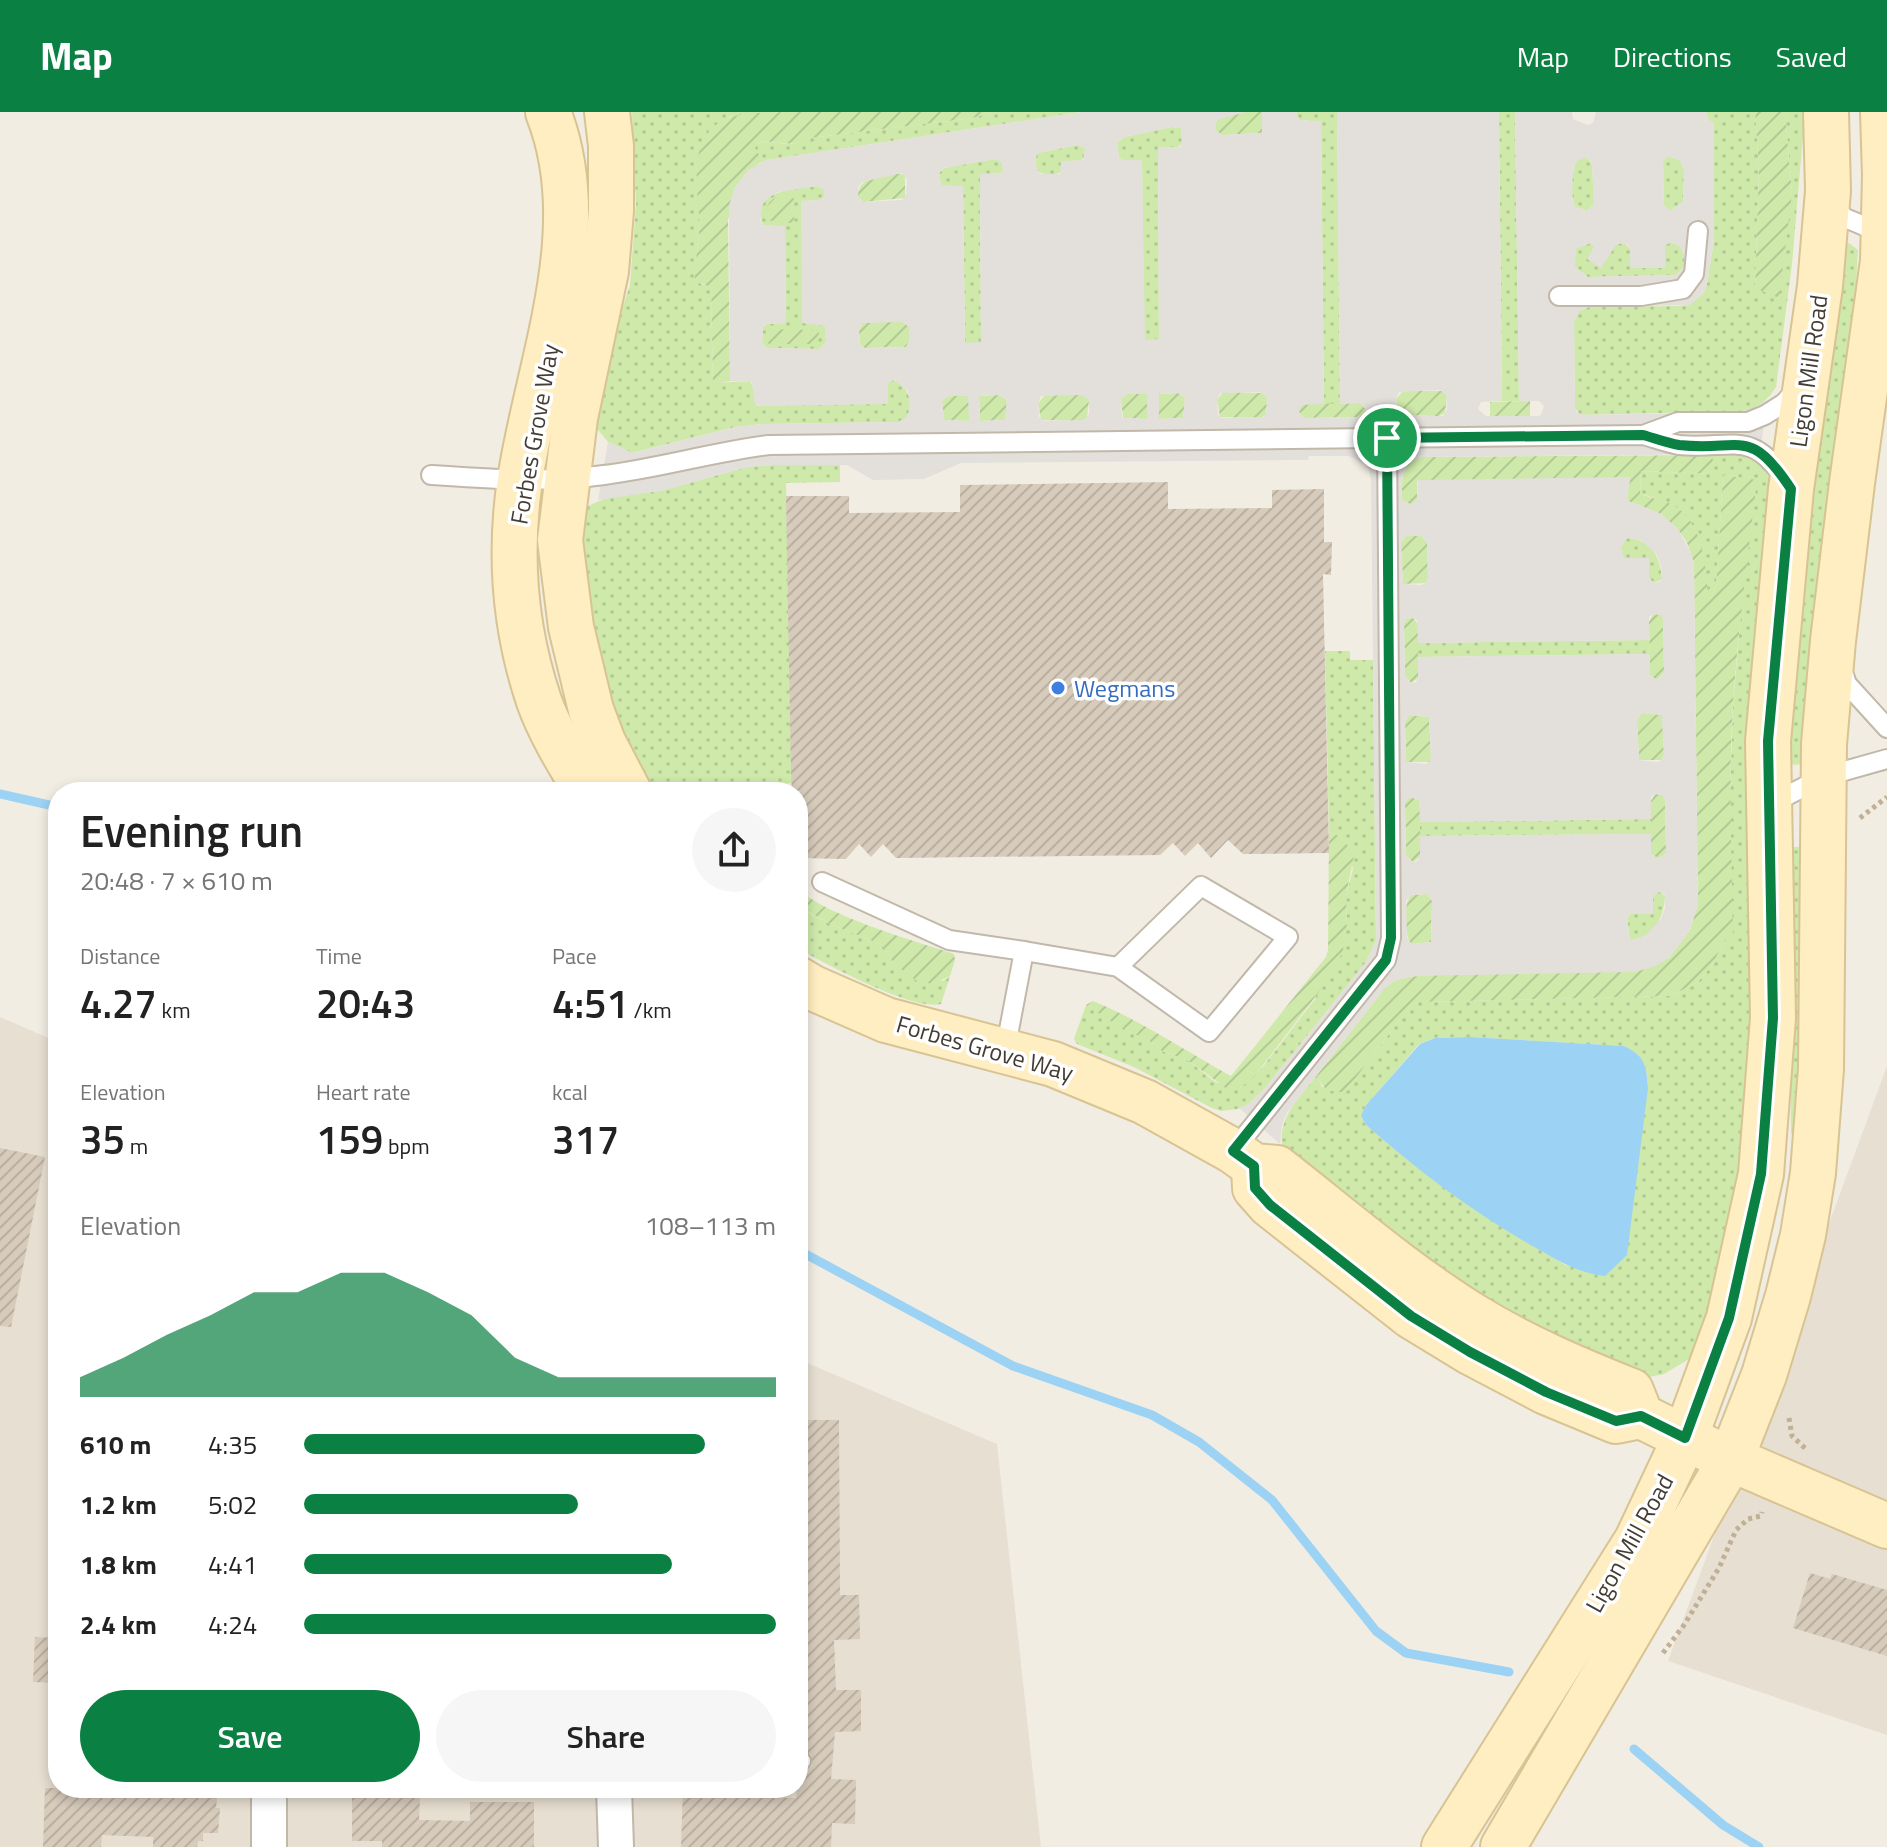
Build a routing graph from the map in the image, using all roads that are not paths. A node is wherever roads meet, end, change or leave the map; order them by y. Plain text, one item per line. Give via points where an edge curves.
1 (548, 112) edge
2 (607, 112) edge
3 (1826, 112) edge
4 (1884, 112) edge
5 (1887, 120) edge
6 (1828, 191) junction
7 (1698, 231) dead end
8 (1885, 234) edge
9 (1559, 296) dead end
10 (1807, 380) junction
11 (1643, 435) junction
12 (1387, 438) junction
13 (431, 475) dead end
14 (566, 479) junction
15 (520, 481) junction
16 (1791, 489) junction
17 (1833, 641) junction
18 (1887, 728) edge
19 (603, 742) junction
20 (1887, 759) edge
21 (1823, 777) junction
22 (582, 782) edge
23 (624, 782) edge
24 (1769, 805) junction
25 (822, 882) dead end
26 (1024, 951) junction
27 (1118, 967) junction
28 (808, 985) edge
29 (1005, 1051) junction
30 (1243, 1159) junction
31 (1709, 1449) junction
32 (1887, 1526) edge
33 (269, 1798) edge
34 (614, 1798) edge
35 (269, 1847) edge
36 (616, 1847) edge
37 (1444, 1847) edge
38 (1503, 1847) edge

1 - 15 main road, Forbes Grove Way via 560,142 565,234 556,317
2 - 14 main road, Forbes Grove Way via 611,211 606,271
3 - 6 main road, Ligon Mill Road
4 - 5 lane
4 - 8 main road, Ligon Mill Road
6 - 8 lane via 1843,217
6 - 10 main road, Ligon Mill Road
7 - 9 lane via 1694,274 1683,289 1641,296
8 - 17 main road, Ligon Mill Road
10 - 11 lane via 1784,403 1748,422 1678,422
10 - 16 main road, Ligon Mill Road
11 - 12 lane
11 - 16 lane via 1679,445 1738,444 1761,451
12 - 14 lane via 769,445
12 - 30 lane via 1391,938 1386,960
13 - 15 lane
14 - 15 lane
14 - 19 main road, Forbes Grove Way via 560,540 565,588 582,676
15 - 19 main road via 532,511 541,624 576,705
15 - 22 main road, Forbes Grove Way via 514,541 520,623 540,702
16 - 24 main road, Ligon Mill Road via 1768,741
17 - 18 lane via 1847,684
17 - 21 main road, Ligon Mill Road
19 - 23 main road, Forbes Grove Way
20 - 21 lane
21 - 24 lane
21 - 31 main road, Ligon Mill Road via 1821,1069 1803,1235 1764,1375
24 - 31 main road, Ligon Mill Road via 1773,1018 1761,1174 1729,1318
25 - 26 lane via 949,940
26 - 27 lane
26 - 29 lane
27 - 27 lane via 1201,886 1288,937 1209,1032
28 - 29 main road, Forbes Grove Way via 886,1020
29 - 30 main road, Forbes Grove Way via 1053,1064 1145,1102
30 - 31 main road via 1255,1188 1270,1205 1411,1316 1546,1392 1616,1421 1641,1416
31 - 32 main road
31 - 37 main road, Ligon Mill Road via 1637,1540
31 - 38 main road, Ligon Mill Road
33 - 35 street
34 - 36 street

